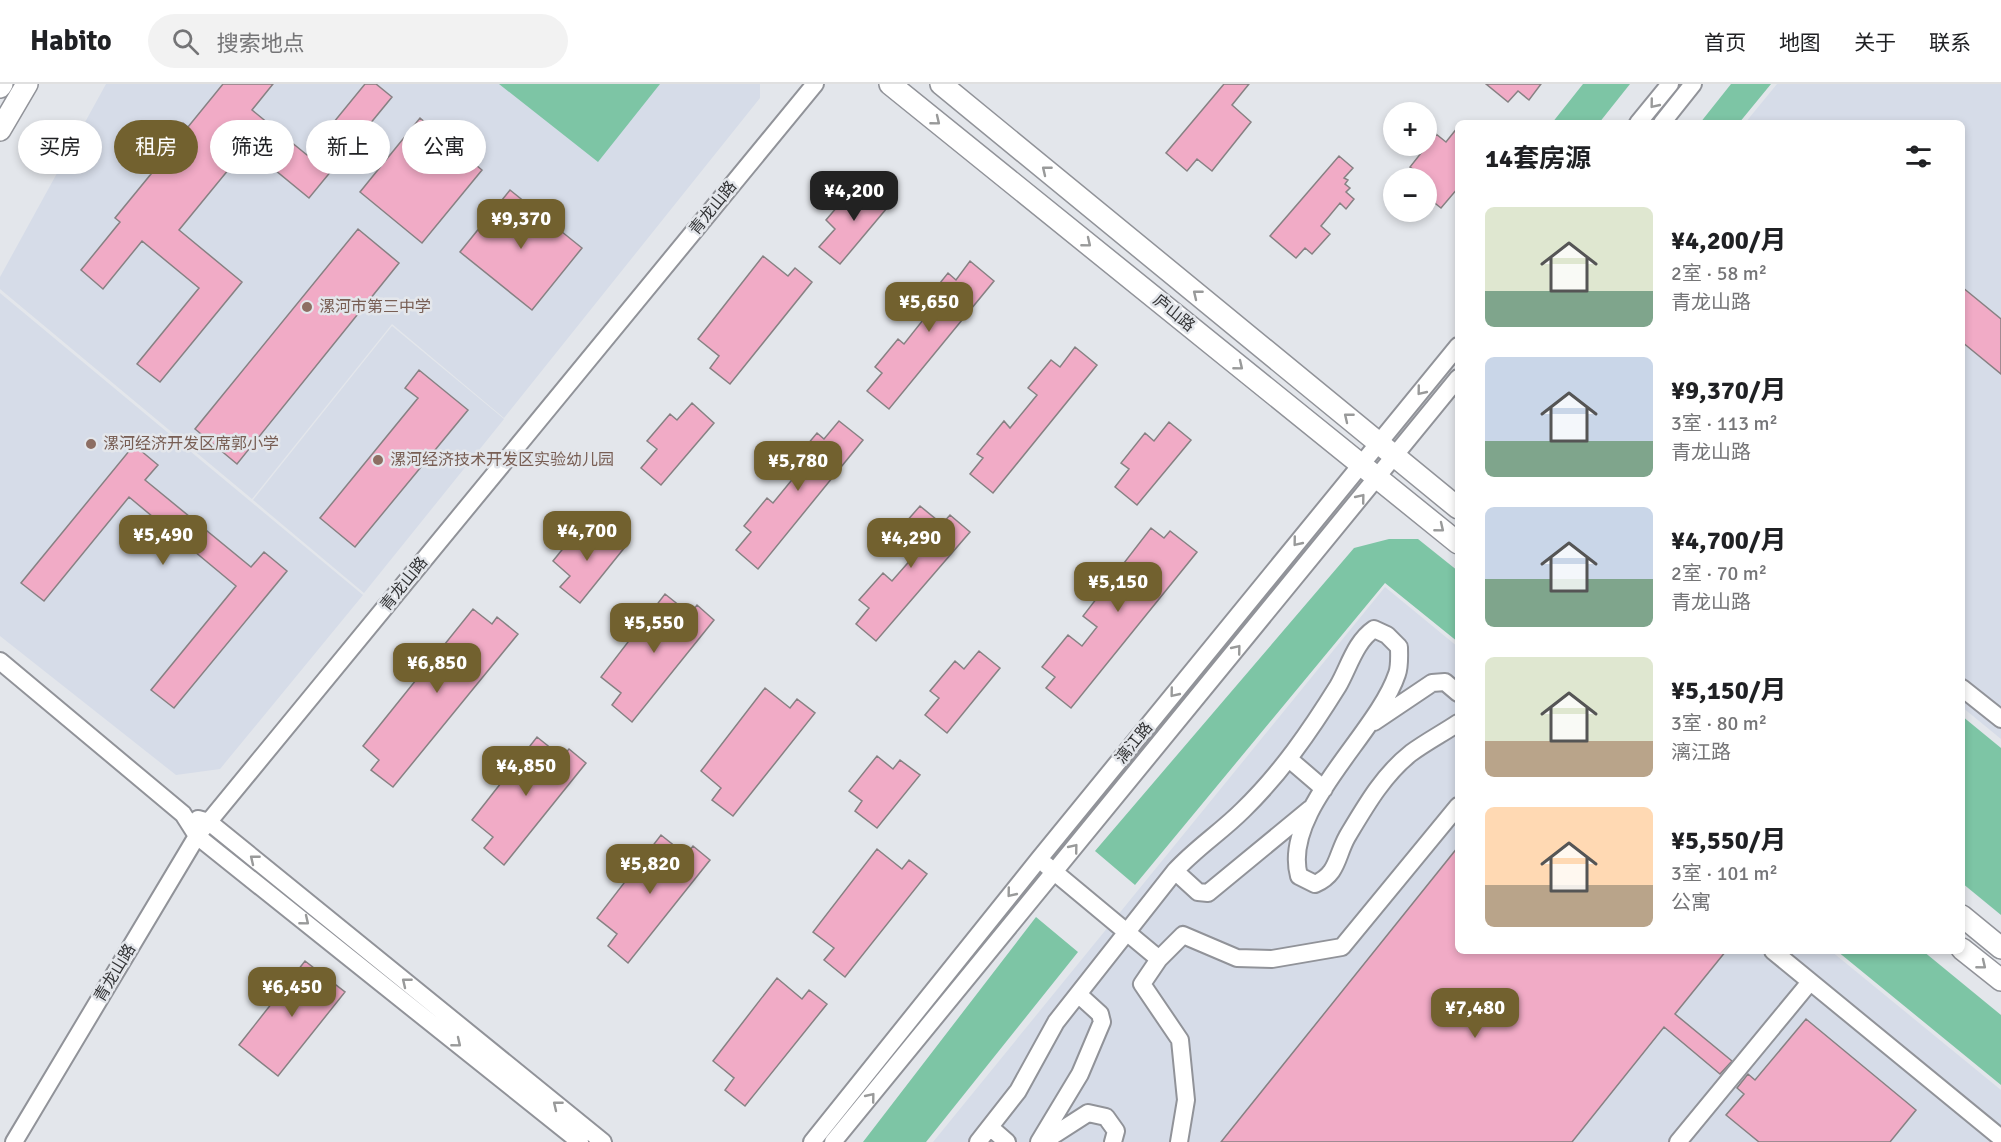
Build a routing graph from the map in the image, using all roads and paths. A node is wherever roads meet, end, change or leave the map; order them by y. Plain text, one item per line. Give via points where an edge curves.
1 (27, 84) edge
2 (815, 84) edge
3 (890, 84) edge
4 (941, 84) edge
5 (1670, 84) edge
6 (1693, 84) edge
7 (1640, 120) edge
8 (1664, 120) edge
9 (0, 130) edge
10 (1455, 350) edge
11 (1455, 381) edge
12 (1387, 450) junction
13 (1369, 471) junction
14 (1455, 506) edge
15 (1455, 541) edge
16 (0, 661) edge
17 (1389, 688) junction
18 (1455, 690) edge
19 (1965, 690) edge
20 (1404, 700) junction
21 (2001, 719) edge
22 (1455, 725) edge
23 (1366, 728) junction
24 (1289, 759) junction
25 (1324, 789) junction
26 (1313, 807) junction
27 (1455, 810) edge
28 (183, 814) junction
29 (209, 822) junction
30 (197, 836) junction
31 (1279, 836) junction
32 (1296, 851) junction
33 (1039, 859) junction
34 (1175, 871) junction
35 (1054, 872) junction
36 (1965, 918) edge
37 (1127, 932) junction
38 (2001, 948) edge
39 (1965, 951) edge
40 (1777, 954) edge
41 (1159, 959) junction
42 (2001, 981) edge
43 (1810, 982) junction
44 (1078, 994) junction
45 (1065, 1101) junction
46 (1083, 1116) junction
47 (991, 1128) junction
48 (2001, 1138) edge
49 (14, 1142) edge
50 (580, 1142) edge
51 (603, 1142) edge
52 (812, 1142) edge
53 (834, 1142) edge
54 (978, 1142) edge
55 (1007, 1142) edge
56 (1041, 1142) edge
57 (1113, 1142) edge
58 (1179, 1142) edge
59 (1678, 1142) edge

1 - 9 main road
2 - 29 street, 青龙山路
3 -> 13 main road, 庐山路
12 -> 4 main road, 庐山路
5 -> 7 street
6 - 8 street
10 -> 12 street, 漓江路
11 - 12 street, 漓江路
12 - 13 street, 漓江路
12 - 14 main road, 庐山路
13 -> 15 main road, 庐山路
13 -> 33 street, 漓江路
35 -> 13 street, 漓江路
16 - 28 street
17 - 20 street
17 - 23 street
17 - 24 street via 1397,673 1399,647 1388,634 1374,629 1364,636 1339,684
18 - 20 street via 1439,682
19 - 21 street
20 - 23 street
22 - 32 street via 1410,753 1373,793 1338,852 1328,879 1315,884 1299,876
23 - 25 street
24 - 25 street
24 - 34 street via 1242,811 1195,849
25 - 26 street
26 - 31 street
26 - 32 street
27 - 41 street via 1342,947 1272,959 1237,958 1183,935
28 - 29 street
28 - 30 street
29 - 30 street, 青龙山路
51 -> 29 street
30 - 49 street, 青龙山路
30 -> 50 street
31 - 32 street
31 - 34 street via 1208,893 1198,892
33 - 35 street
33 -> 52 street, 漓江路
34 - 37 street
35 - 37 street
53 -> 35 street, 漓江路
36 - 38 main road
37 - 41 street
37 - 44 street
39 -> 42 main road
40 - 43 street
41 - 58 street via 1142,984 1180,1040 1186,1100
43 - 48 street
43 - 59 street
44 - 45 street via 1101,1014 1102,1022
44 - 47 street via 1056,1022 1018,1091
45 - 46 street
45 - 56 street
46 - 56 street
46 - 57 street via 1088,1113 1106,1117 1116,1131
47 - 54 street
47 - 55 street

